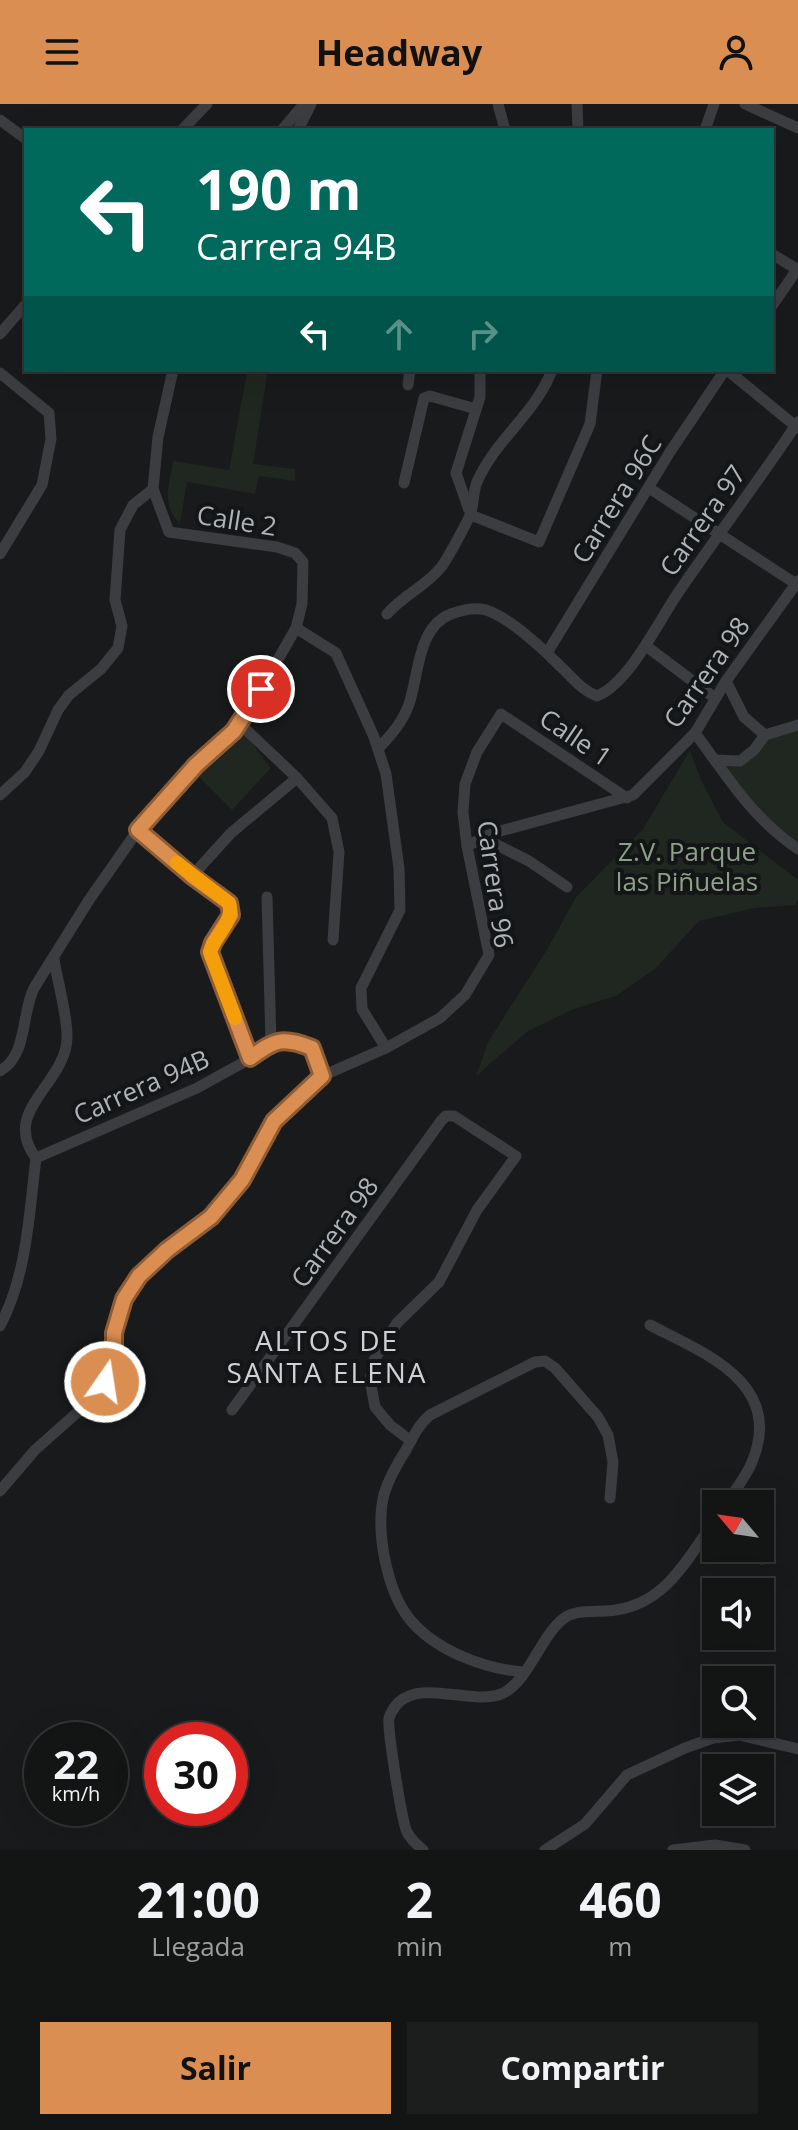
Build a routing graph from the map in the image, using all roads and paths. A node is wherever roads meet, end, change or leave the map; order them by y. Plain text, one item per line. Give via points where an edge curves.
1 (207, 104) edge
2 (304, 104) edge
3 (311, 104) edge
4 (498, 104) edge
5 (577, 104) edge
6 (714, 104) edge
7 (745, 104) edge
8 (0, 120) edge
9 (184, 128) edge
10 (284, 128) edge
11 (299, 128) edge
12 (504, 128) edge
13 (578, 128) edge
14 (706, 128) edge
15 (798, 128) edge
16 (24, 138) edge
17 (774, 255) edge
18 (798, 269) edge
19 (774, 303) edge
20 (24, 306) edge
21 (0, 334) edge
22 (173, 372) edge
23 (410, 372) edge
24 (480, 372) edge
25 (551, 372) edge
26 (597, 372) edge
27 (725, 372) edge
28 (729, 372) edge
29 (0, 373) edge
30 (408, 385) dead end
31 (476, 409) junction
32 (797, 426) edge
33 (404, 483) dead end
34 (649, 488) junction
35 (153, 489) junction
36 (471, 515) junction
37 (720, 533) junction
38 (0, 554) edge
39 (797, 583) edge
40 (387, 614) dead end
41 (296, 628) junction
42 (646, 646) junction
43 (547, 653) junction
44 (726, 681) junction
45 (715, 698) junction
46 (501, 714) joint
47 (239, 723) junction
48 (798, 725) edge
49 (695, 733) junction
50 (765, 735) junction
51 (378, 749) junction
52 (715, 760) junction
53 (740, 761) junction
54 (297, 778) junction
55 (731, 784) junction
56 (0, 795) edge
57 (627, 798) junction
58 (138, 830) junction
59 (483, 838) junction
60 (467, 846) junction
61 (798, 849) edge
62 (192, 876) junction
63 (567, 887) dead end
64 (267, 897) dead end
65 (333, 940) dead end
66 (54, 959) junction
67 (271, 1043) junction
68 (386, 1048) junction
69 (250, 1058) junction
70 (0, 1071) edge
71 (322, 1076) junction
72 (36, 1158) junction
73 (650, 1325) dead end
74 (0, 1326) edge
75 (232, 1410) dead end
76 (411, 1441) junction
77 (736, 1489) edge
78 (0, 1491) edge
79 (610, 1498) dead end
80 (702, 1538) edge
81 (524, 1672) junction
82 (798, 1749) edge
83 (423, 1850) edge
84 (545, 1850) edge
85 (673, 1850) edge
86 (745, 1850) edge

1 - 9 street
2 - 10 street
3 - 11 street
4 - 12 street
5 - 13 street
6 - 14 street
7 - 15 street
8 - 16 street
17 - 18 street
18 - 19 street
20 - 21 street
22 - 35 street
23 - 30 street
24 - 31 street
25 - 36 street via 476,484
26 - 36 street via 590,424 539,542
27 - 34 street, Carrera 96C
28 - 32 street
29 - 38 street via 49,413 51,439 42,485
31 - 33 street via 424,398
31 - 36 street via 456,473
32 - 37 street, Carrera 97
34 - 37 street
34 - 43 street, Carrera 96C
35 - 41 street, Calle 2 via 169,532 295,553 303,562
35 - 56 street via 133,505 120,530 118,648 69,695 25,772
36 - 40 street via 433,577
37 - 39 street
37 - 42 street, Carrera 97
39 - 44 street, Carrera 98
41 - 47 street
41 - 51 street via 336,653
42 - 43 street, Carrera 97 via 607,692 597,696 585,691
42 - 45 street
43 - 51 street via 481,609 441,618 424,647 409,706
44 - 45 street, Carrera 98
44 - 50 street via 744,717
45 - 49 street, Carrera 98
46 - 57 street, Calle 1
46 - 60 street, Carrera 96 via 465,784
47 - 54 street
47 - 58 street
48 - 50 street
49 - 52 street
49 - 57 street, Carrera 98
50 - 53 street
51 - 68 street via 397,853 400,910 361,988 362,1009
52 - 53 street
52 - 55 street
53 - 55 street
54 - 62 street via 231,833
54 - 65 street via 332,818 339,852
55 - 61 street via 773,832
57 - 59 street, Carrera 98
58 - 62 street
58 - 66 street
59 - 60 street, Carrera 98
59 - 63 street
60 - 68 street, Carrera 96 via 489,955 465,995 440,1018
62 - 69 street via 231,908 210,952
64 - 67 street
66 - 70 street via 27,1002 16,1055
66 - 72 street via 68,1039 19,1117 17,1131
67 - 69 street, Carrera 94B
67 - 71 street via 293,1040 312,1048
68 - 71 street, Carrera 96
69 - 72 street, Carrera 94B via 197,1088
71 - 78 street via 274,1121 242,1180 211,1217 139,1276 124,1299 114,1333 114,1361 97,1395 35,1450
72 - 74 street via 20,1277
73 - 77 street via 726,1365 748,1390 757,1411 757,1444
75 - 76 street, Carrera 98 via 450,1115 516,1156 477,1210 439,1282 397,1323 374,1360 370,1380 375,1407
76 - 79 street via 430,1415 545,1361 605,1429 612,1453
76 - 81 street via 389,1482 382,1514 388,1570 402,1605 414,1624 443,1646 488,1666
80 - 81 street via 661,1592 635,1606 565,1617
81 - 83 street via 498,1695 406,1697 389,1718 403,1820
82 - 84 street via 739,1735 685,1748 627,1775 585,1824
85 - 86 street via 715,1845

